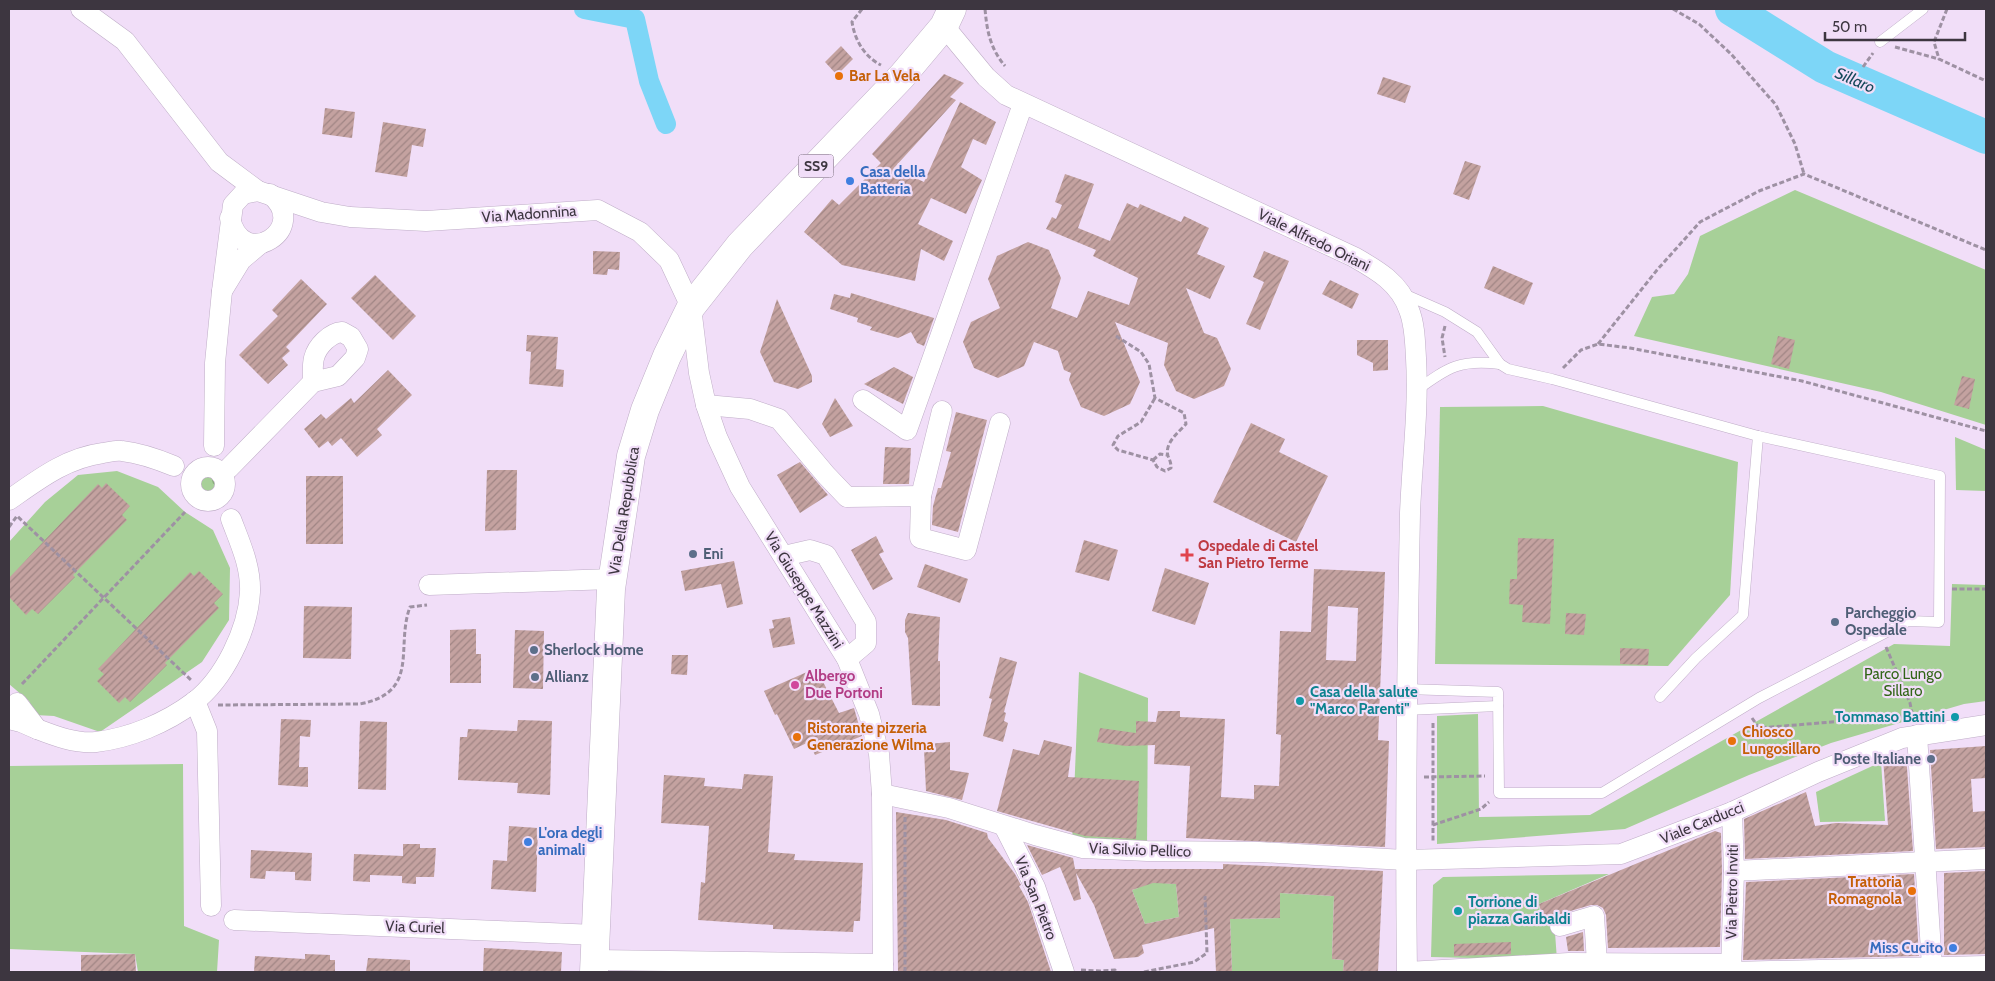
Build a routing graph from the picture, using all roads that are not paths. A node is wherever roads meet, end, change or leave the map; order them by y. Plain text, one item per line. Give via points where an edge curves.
1 (82, 9) edge
2 (1923, 9) edge
3 (948, 18) edge
4 (1880, 42) road end
5 (1023, 104) junction
6 (219, 162) junction
7 (264, 192) junction
8 (232, 212) junction
9 (321, 212) junction
10 (281, 229) junction
11 (260, 244) junction
12 (222, 291) junction
13 (1400, 292) junction
14 (691, 307) junction
15 (1500, 364) junction
16 (312, 382) dead end
17 (1417, 390) junction
18 (863, 400) dead end
19 (706, 405) junction
20 (942, 411) dead end
21 (1000, 423) dead end
22 (1758, 436) junction
23 (210, 479) junction
24 (921, 496) junction
25 (9, 500) edge
26 (784, 556) junction
27 (613, 579) junction
28 (429, 585) road end
29 (847, 659) junction
30 (1406, 690) junction
31 (1660, 696) dead end
32 (195, 701) junction
33 (13, 702) edge
34 (1498, 706) junction
35 (1406, 710) junction
36 (1986, 725) edge
37 (1915, 729) junction
38 (882, 794) junction
39 (1732, 812) junction
40 (1004, 826) junction
41 (1986, 859) edge
42 (1405, 860) junction
43 (1926, 863) junction
44 (1734, 871) junction
45 (211, 906) dead end
46 (234, 920) dead end
47 (1560, 926) dead end
48 (595, 956) edge
49 (1597, 963) junction
50 (1986, 966) edge
51 (883, 968) edge
52 (1731, 969) edge
53 (1931, 969) edge
54 (1070, 971) edge
55 (1407, 972) edge

1 - 6 street via 126,41
2 - 4 lane
3 - 5 street, Viale Alfredo Oriani via 986,78
3 - 14 main road, Via Della Repubblica / SS9 via 902,76 740,245
5 - 13 street, Viale Alfredo Oriani via 1354,257 1386,276
5 - 18 street via 907,430
6 - 7 street
6 - 8 street
7 - 8 street via 244,194
7 - 9 street
7 - 10 street via 277,199 283,214
8 - 11 street via 236,234 243,240
8 - 12 street
9 - 10 street via 290,220
9 - 14 street, Via Madonnina via 350,217 426,221 598,210 640,232 668,260
10 - 11 street via 268,242
11 - 12 street via 241,260
12 - 23 street via 214,364 214,446
13 - 15 lane via 1448,313 1477,332
13 - 17 street, Viale Alfredo Oriani via 1410,311 1414,333
14 - 19 street, Via Giuseppe Mazzini
14 - 27 main road, Via Della Repubblica / SS9 via 645,410 631,456
15 - 17 lane via 1478,362 1455,366
15 - 22 lane via 1508,369
16 - 23 street via 229,468
17 - 30 street, Viale Alfredo Oriani via 1411,483
19 - 24 street via 750,409 779,419 847,497
19 - 26 street, Via Giuseppe Mazzini via 740,487
20 - 24 street
21 - 24 street via 966,550 920,538
22 - 31 lane via 1743,615
22 - 34 lane via 1940,476 1939,622 1908,621 1744,708 1602,793 1499,793
23 - 25 street via 150,457 121,451 67,462 47,472
23 - 32 street via 241,542 250,593 237,644 215,681
26 - 29 street, Via Giuseppe Mazzini
26 - 29 street via 810,550 826,555 866,622 866,643
27 - 28 street
27 - 48 main road, Via Della Repubblica / SS9
29 - 38 street, Via Giuseppe Mazzini via 869,714 879,754
30 - 34 lane via 1498,692
30 - 35 street, Viale Alfredo Oriani
32 - 33 street via 169,718 136,733 95,742 68,740 21,722
32 - 45 street via 207,731
34 - 35 lane
35 - 42 street, Viale Alfredo Oriani
36 - 37 street, Viale Carducci
37 - 39 street, Viale Carducci via 1902,738
37 - 43 street
38 - 40 street, Via Silvio Pellico via 949,808
38 - 51 street, Via Giuseppe Mazzini
39 - 42 street, Viale Carducci via 1621,854 1438,856
39 - 44 street, Via Pietro Inviti
40 - 42 street, Via Silvio Pellico via 1083,848 1259,852
40 - 54 street, Via San Pietro via 1035,887
41 - 43 street
42 - 55 street, Viale Alfredo Oriani
43 - 44 street
43 - 53 street
44 - 52 street, Via Pietro Inviti
46 - 48 street, Via Curiel
47 - 49 street via 1594,916
48 - 51 street, Via Curiel
49 - 52 street
49 - 55 street
50 - 53 street
52 - 53 street

